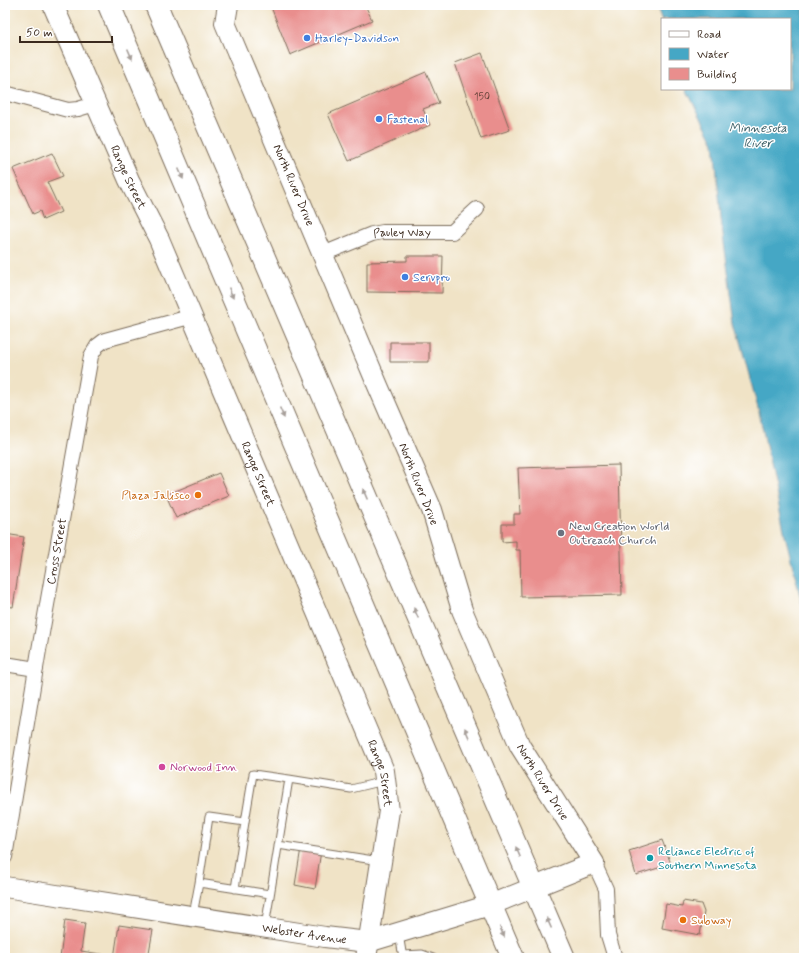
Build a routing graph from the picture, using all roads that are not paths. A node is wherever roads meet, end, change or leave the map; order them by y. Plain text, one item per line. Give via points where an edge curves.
1 (53, 5) edge
2 (109, 5) edge
3 (156, 5) edge
4 (228, 5) edge
5 (5, 94) edge
6 (95, 104) junction
7 (477, 209) dead end
8 (323, 254) junction
9 (193, 316) junction
10 (5, 664) edge
11 (36, 669) junction
12 (289, 779) junction
13 (385, 781) junction
14 (245, 822) junction
15 (278, 845) junction
16 (5, 857) edge
17 (380, 861) junction
18 (594, 863) junction
19 (199, 883) junction
20 (5, 887) edge
21 (533, 888) junction
22 (235, 889) junction
23 (270, 894) junction
24 (490, 905) junction
25 (193, 916) junction
26 (265, 927) junction
27 (399, 933) junction
28 (367, 950) edge
29 (403, 956) edge
30 (433, 958) edge
31 (513, 958) edge
32 (564, 958) edge
33 (615, 958) edge

1 - 6 street, Range Street
2 -> 24 highway
21 -> 3 highway
4 - 8 street, North River Drive via 225,23
5 - 6 street via 68,110
6 - 9 street, Range Street
7 - 8 street, Pauley Way via 452,232 383,232
8 - 18 street, North River Drive via 432,510 462,610 520,746
9 - 11 street, Cross Street via 105,340 96,346 91,356
9 - 13 street, Range Street via 375,747
10 - 11 street
11 - 16 street, Cross Street
12 - 13 lane via 351,789
12 - 14 lane via 253,774
12 - 15 lane
13 - 17 street, Range Street via 389,811
14 - 19 lane via 210,817
14 - 22 lane
15 - 17 lane
15 - 23 lane
17 - 28 street, Range Street
18 - 21 street, Webster Avenue
18 - 33 street, North River Drive via 606,889 608,935
19 - 22 lane
19 - 25 lane
20 - 25 street, Webster Avenue
21 - 24 street, Webster Avenue
32 -> 21 highway
22 - 23 lane
23 - 26 lane
24 - 27 street, Webster Avenue
24 -> 31 highway
25 - 26 street, Webster Avenue
26 - 28 street, Webster Avenue
27 - 28 street, Webster Avenue
27 - 29 lane
29 - 30 lane via 422,954

